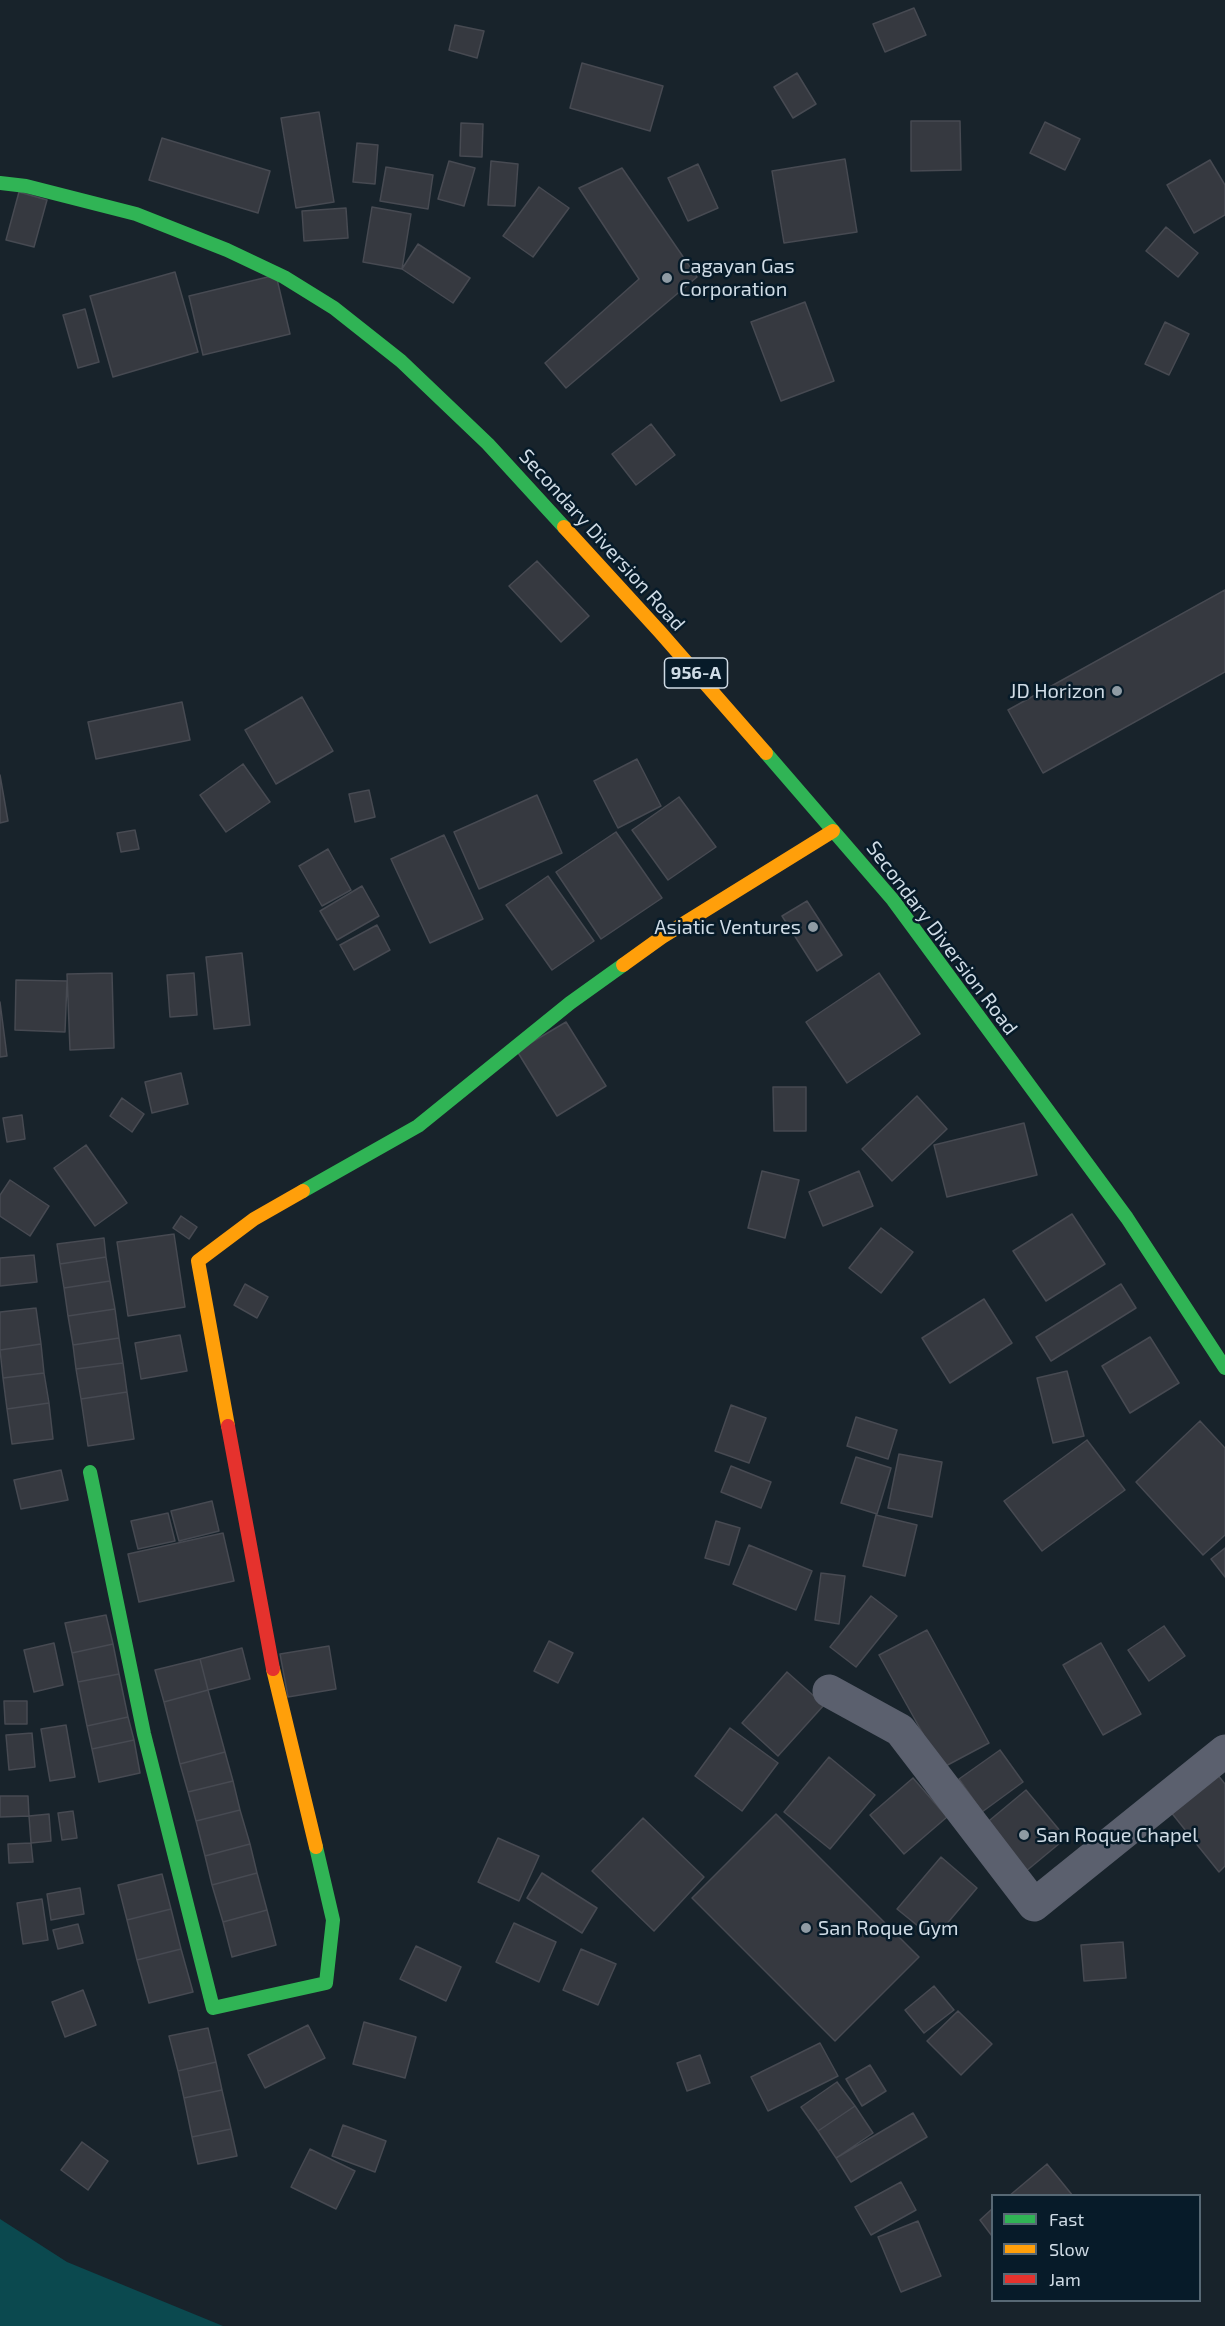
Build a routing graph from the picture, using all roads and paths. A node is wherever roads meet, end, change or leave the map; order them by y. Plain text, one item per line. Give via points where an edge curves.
1 (0, 183) edge
2 (833, 831) junction
3 (1225, 1368) edge
4 (90, 1472) dead end
5 (829, 1691) dead end
6 (1225, 1750) edge

1 - 2 street, Secondary Diversion Road / 956-A via 136,214 284,277 334,308 401,361 488,444 660,632
2 - 3 street, Secondary Diversion Road / 956-A via 893,900 945,969 1126,1218
2 - 4 street via 662,938 570,1003 417,1126 255,1219 198,1261 269,1653 333,1920 326,1983 213,2008 144,1734
5 - 6 street via 900,1730 1034,1905

